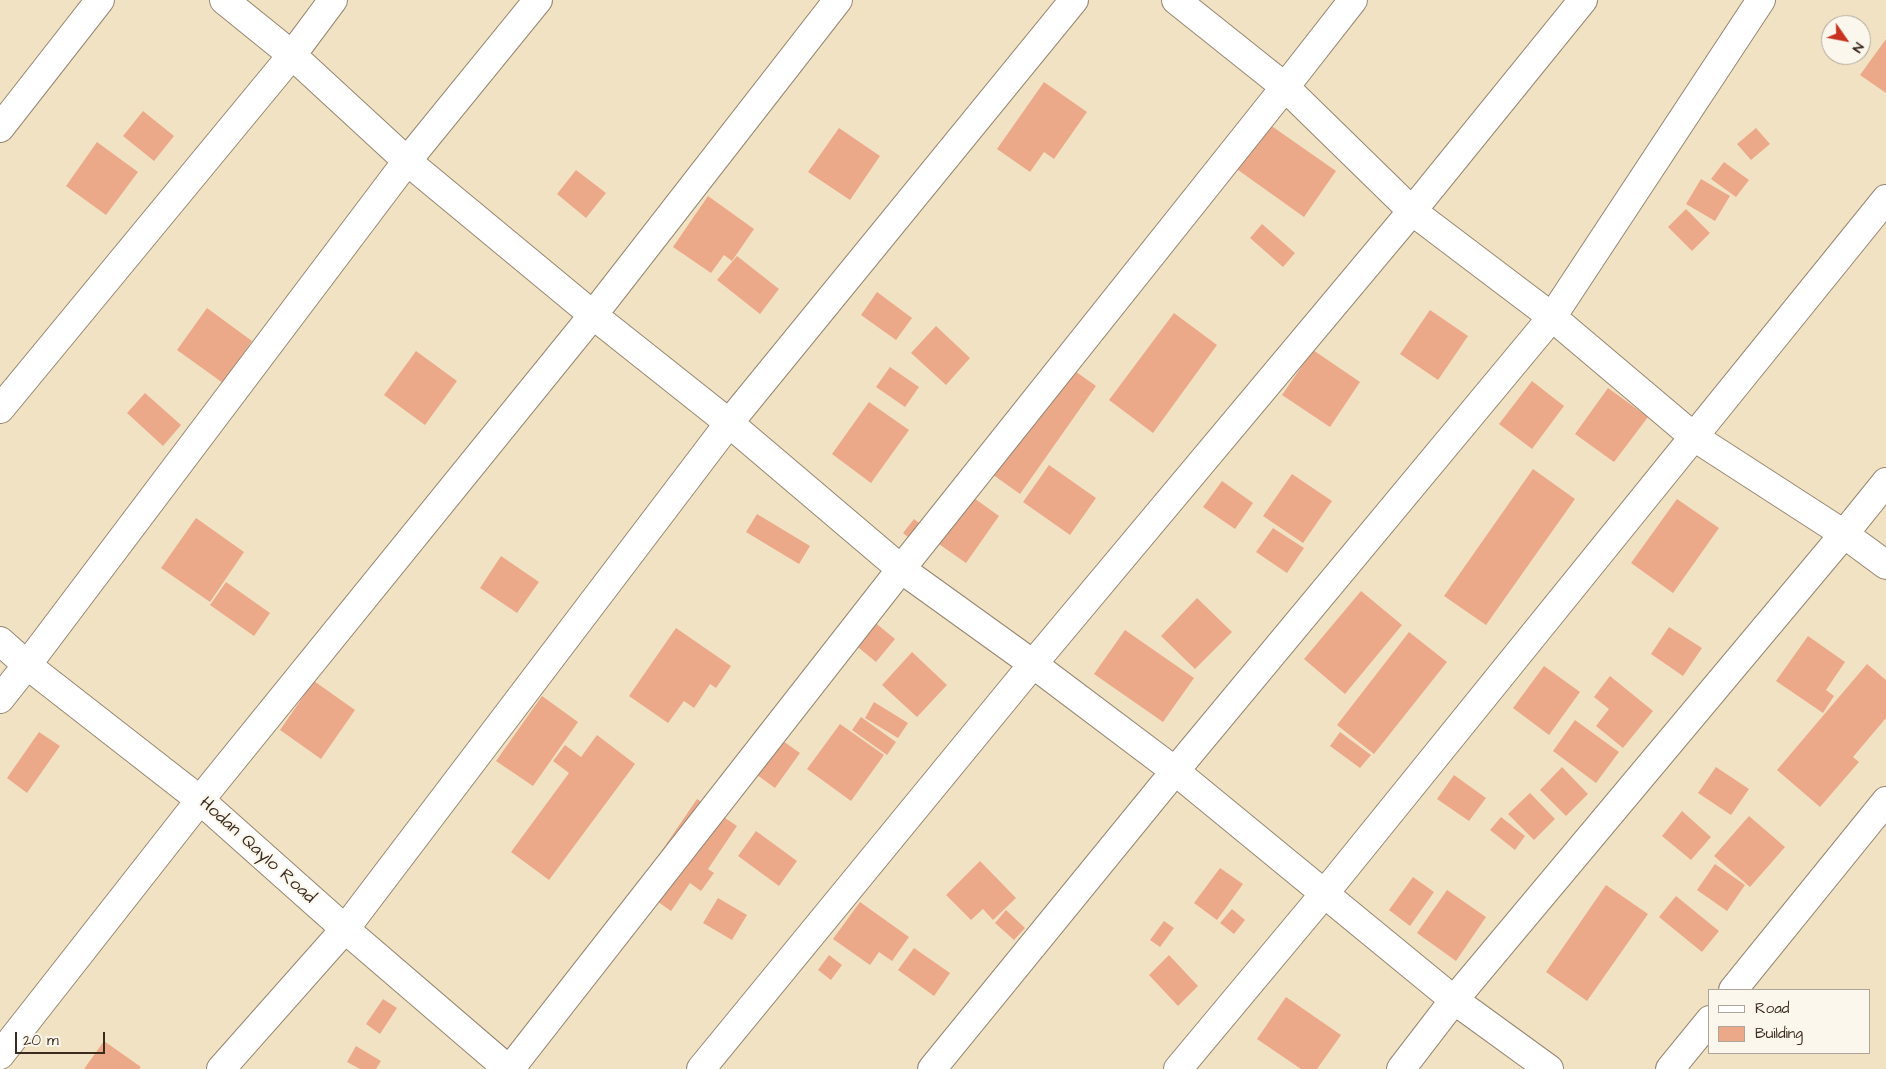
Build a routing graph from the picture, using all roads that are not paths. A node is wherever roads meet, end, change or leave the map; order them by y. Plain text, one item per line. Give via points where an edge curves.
1 (100, 0) edge
2 (224, 0) edge
3 (333, 0) edge
4 (538, 0) edge
5 (838, 0) edge
6 (1074, 0) edge
7 (1176, 0) edge
8 (1352, 0) edge
9 (1583, 0) edge
10 (1761, 0) edge
11 (292, 55) junction
12 (1285, 87) junction
13 (0, 128) edge
14 (407, 162) junction
15 (1886, 199) edge
16 (1412, 210) junction
17 (593, 315) junction
18 (1552, 317) junction
19 (0, 409) edge
20 (729, 423) junction
21 (1694, 437) junction
22 (1886, 482) edge
23 (1844, 534) junction
24 (1886, 565) edge
25 (901, 568) junction
26 (0, 641) edge
27 (1033, 664) junction
28 (27, 665) junction
29 (0, 698) edge
30 (1175, 771) junction
31 (200, 800) junction
32 (1886, 801) edge
33 (1324, 894) junction
34 (345, 929) junction
35 (1735, 989) edge
36 (1454, 1000) junction
37 (1708, 1022) edge
38 (0, 1055) edge
39 (221, 1069) edge
40 (509, 1069) edge
41 (701, 1069) edge
42 (932, 1069) edge
43 (1178, 1069) edge
44 (1402, 1069) edge
45 (1549, 1069) edge
46 (1670, 1069) edge

1 - 13 street
2 - 11 street
3 - 11 street
4 - 14 street
5 - 17 street
6 - 20 street
7 - 12 street
8 - 12 street
9 - 16 street
10 - 18 street
11 - 14 street
11 - 19 street
12 - 16 street
12 - 25 street
14 - 17 street
14 - 28 street
15 - 21 street
16 - 18 street
16 - 27 street
17 - 20 street
17 - 31 street
18 - 21 street
18 - 30 street
20 - 25 street
20 - 34 street
21 - 23 street
21 - 33 street
22 - 23 street
23 - 24 street
23 - 36 street
25 - 27 street
25 - 40 street
26 - 28 street, Hodan Qaylo Road
27 - 30 street
27 - 41 street
28 - 29 street
28 - 31 street, Hodan Qaylo Road
30 - 33 street
30 - 42 street
31 - 34 street, Hodan Qaylo Road
31 - 38 street
32 - 35 street
33 - 36 street
33 - 43 street
34 - 39 street
34 - 40 street, Hodan Qaylo Road
36 - 44 street
36 - 45 street
37 - 46 street

